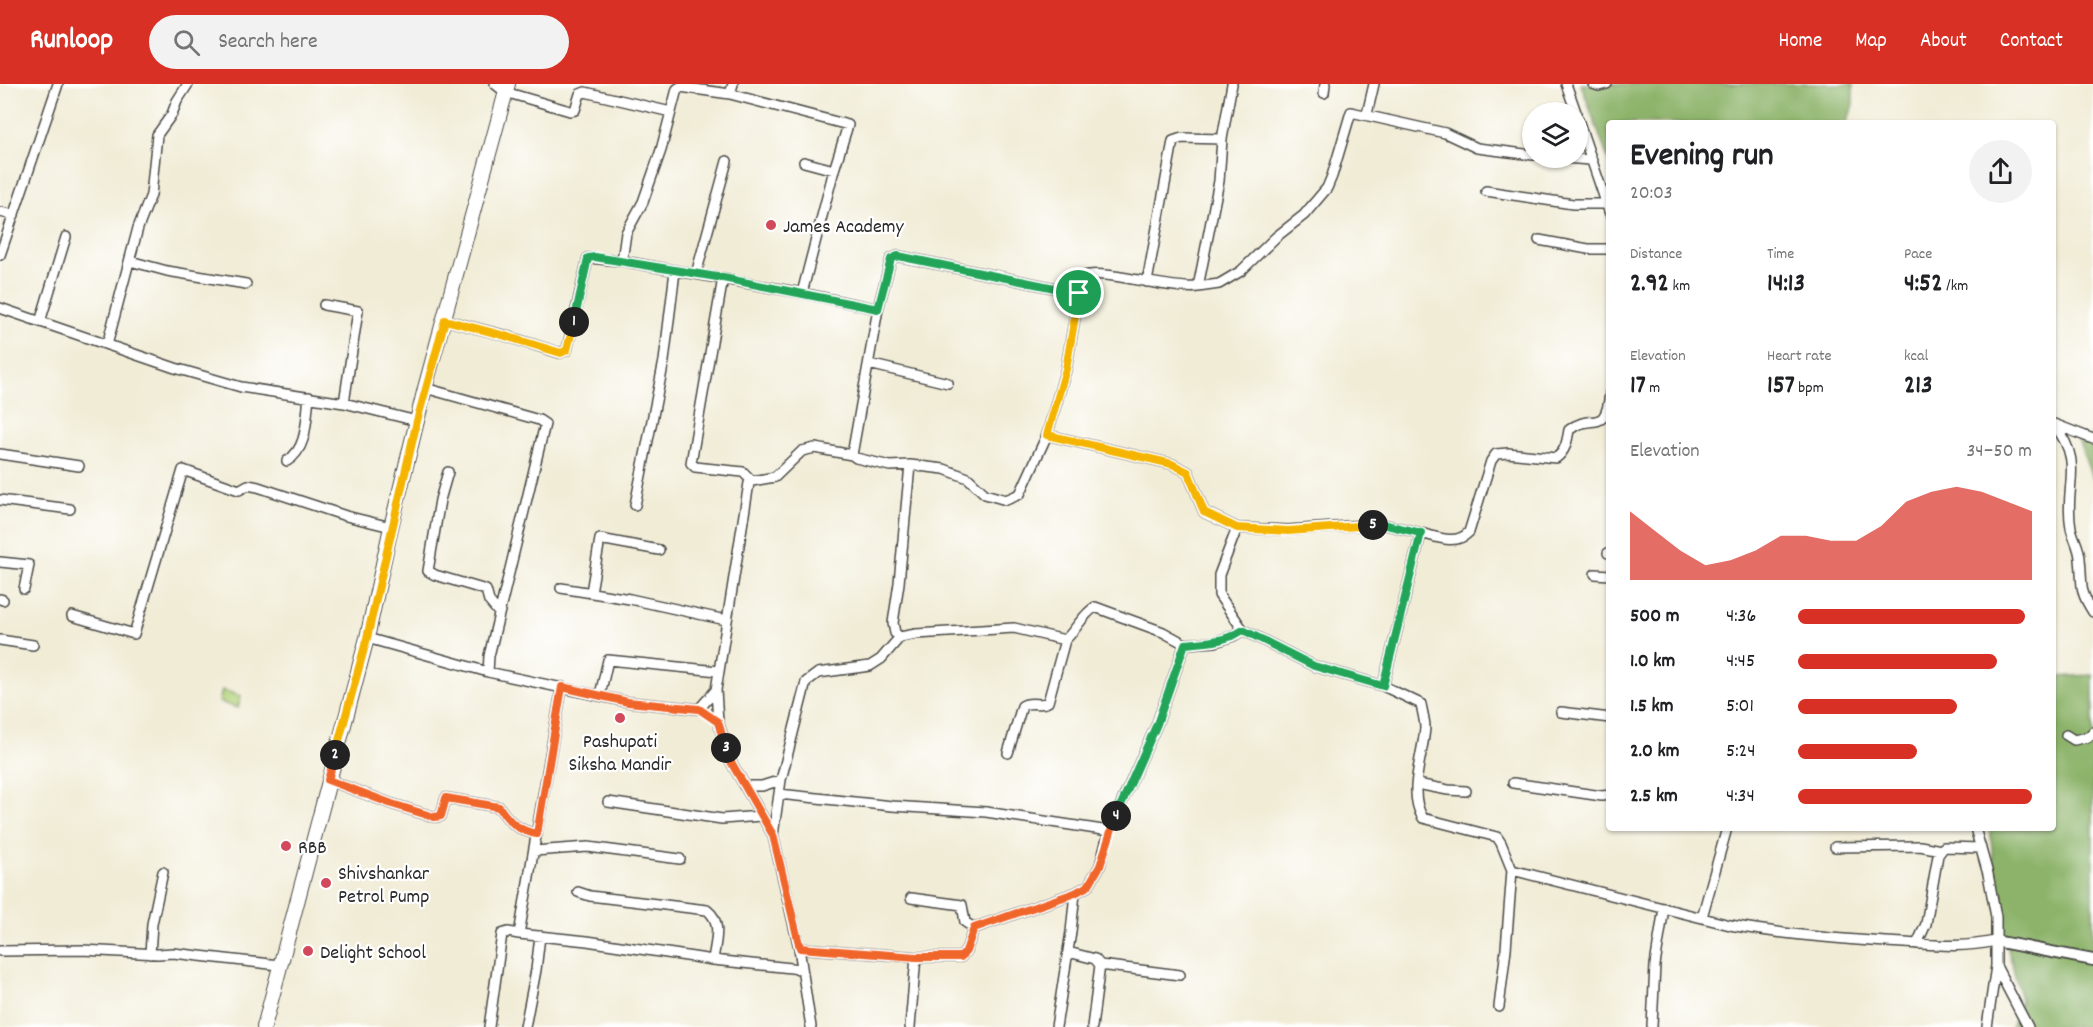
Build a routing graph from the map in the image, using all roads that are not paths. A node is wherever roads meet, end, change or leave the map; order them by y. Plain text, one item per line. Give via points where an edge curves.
1 (58, 84) edge
2 (188, 84) edge
3 (1232, 84) edge
4 (1374, 84) edge
5 (1593, 84) edge
6 (1608, 84) edge
7 (1569, 85) edge
8 (503, 87) edge
9 (732, 89) edge
10 (1573, 102) edge
11 (671, 112) junction
12 (1367, 114) junction
13 (1222, 139) junction
14 (1588, 153) edge
15 (1522, 154) edge
16 (1590, 160) joint
17 (727, 161) dead end
18 (804, 162) dead end
19 (834, 170) junction
20 (1486, 191) dead end
21 (1606, 204) joint
22 (0, 212) edge
23 (14, 215) junction
24 (66, 237) dead end
25 (1539, 240) dead end
26 (1606, 249) edge
27 (0, 255) edge
28 (130, 261) junction
29 (622, 261) junction
30 (675, 271) junction
31 (696, 274) junction
32 (723, 278) junction
33 (1147, 282) junction
34 (246, 284) dead end
35 (1198, 287) junction
36 (802, 293) junction
37 (1079, 293) junction
38 (324, 305) dead end
39 (0, 308) edge
40 (878, 309) junction
41 (445, 320) junction
42 (40, 322) junction
43 (107, 345) junction
44 (868, 364) junction
45 (948, 383) dead end
46 (425, 388) junction
47 (309, 396) junction
48 (344, 403) junction
49 (1606, 414) edge
50 (417, 421) junction
51 (2056, 425) edge
52 (2056, 427) edge
53 (1047, 435) junction
54 (2093, 438) edge
55 (0, 454) edge
56 (852, 455) junction
57 (287, 461) dead end
58 (910, 465) junction
59 (79, 466) dead end
60 (448, 472) dead end
61 (752, 481) junction
62 (0, 500) edge
63 (635, 505) dead end
64 (70, 509) dead end
65 (392, 528) junction
66 (1237, 528) junction
67 (1421, 533) junction
68 (659, 550) dead end
69 (0, 562) edge
70 (1595, 574) dead end
71 (1606, 575) edge
72 (561, 588) dead end
73 (24, 589) dead end
74 (591, 592) junction
75 (2093, 612) edge
76 (499, 613) junction
77 (72, 616) dead end
78 (726, 620) junction
79 (1243, 630) junction
80 (900, 637) junction
81 (367, 638) junction
82 (0, 640) edge
83 (1065, 640) junction
84 (1185, 644) junction
85 (33, 645) dead end
86 (717, 671) junction
87 (488, 672) junction
88 (1383, 686) junction
89 (562, 687) junction
90 (716, 690) junction
91 (600, 695) junction
92 (699, 709) junction
93 (1561, 712) dead end
94 (1606, 717) edge
95 (718, 722) junction
96 (2093, 732) edge
97 (2066, 735) dead end
98 (1008, 753) dead end
99 (328, 780) junction
100 (781, 780) junction
101 (1514, 783) dead end
102 (1417, 784) junction
103 (744, 786) junction
104 (1466, 791) dead end
105 (779, 794) junction
106 (1606, 796) edge
107 (608, 802) dead end
108 (761, 816) junction
109 (1109, 831) junction
110 (1726, 831) edge
111 (1976, 831) edge
112 (537, 834) junction
113 (773, 835) junction
114 (1835, 847) dead end
115 (1981, 848) junction
116 (1941, 850) junction
117 (534, 851) junction
118 (680, 859) dead end
119 (1512, 870) junction
120 (163, 872) dead end
121 (578, 892) dead end
122 (1075, 893) junction
123 (911, 898) dead end
124 (1664, 908) junction
125 (1702, 917) junction
126 (974, 928) junction
127 (519, 934) junction
128 (540, 936) junction
129 (1995, 941) junction
130 (1917, 944) junction
131 (800, 948) junction
132 (0, 951) edge
133 (1068, 952) junction
134 (150, 954) junction
135 (916, 957) junction
136 (713, 960) junction
137 (2093, 960) edge
138 (279, 964) junction
139 (1100, 965) junction
140 (1996, 966) junction
141 (801, 969) junction
142 (1180, 975) dead end
143 (1499, 1007) dead end
144 (1652, 1026) edge
145 (264, 1027) edge
146 (489, 1027) edge
147 (525, 1027) edge
148 (811, 1027) edge
149 (910, 1027) edge
150 (1056, 1027) edge
151 (1092, 1027) edge
152 (1987, 1027) edge
153 (2028, 1027) edge

1 - 23 street
2 - 28 street via 157,135 151,195
3 - 13 street
4 - 12 street
5 - 6 street
7 - 10 street
8 - 11 street via 570,111 585,92
8 - 41 main road
9 - 11 street via 680,87
9 - 19 street via 848,125
11 - 29 street via 643,202 626,233
12 - 15 street via 1445,133 1477,148
12 - 35 street via 1349,114 1327,188 1304,215 1241,271 1219,284
13 - 33 street via 1173,141
13 - 35 street via 1219,181
14 - 16 street
16 - 21 street
17 - 31 street
18 - 19 street
19 - 36 street
20 - 21 street via 1573,204
22 - 23 street
23 - 27 street
24 - 42 street
25 - 26 street
28 - 34 street
28 - 43 street
29 - 30 street
29 - 41 street via 588,258 567,350 561,353
30 - 31 street
30 - 63 street via 664,361
31 - 32 street
32 - 36 street
32 - 61 street via 691,463 694,467 743,472
33 - 35 street
33 - 37 street via 1086,275
36 - 40 street
37 - 40 street via 898,256 891,259
37 - 53 street via 1066,369
38 - 48 street via 358,311
39 - 42 street
40 - 44 street
41 - 46 main road
42 - 43 street
43 - 47 street via 241,387
44 - 45 street
44 - 56 street
46 - 50 main road
46 - 76 street via 545,424
47 - 48 street
47 - 57 street via 300,445
48 - 50 street
49 - 67 street via 1600,421 1582,423 1569,430 1565,448 1556,458 1496,454 1464,537 1454,541
50 - 65 main road
51 - 54 street
52 - 75 street via 2069,448 2071,527 2080,555 2081,590
53 - 58 street via 1020,494 1012,499 986,494 968,478 944,469
53 - 66 street via 1172,464 1188,472 1204,512
55 - 59 street
56 - 58 street via 878,464
56 - 61 street via 815,448 802,451 775,477
58 - 80 street via 893,623
60 - 76 street via 428,571 486,590
61 - 78 street via 748,483
62 - 64 street
65 - 77 street via 258,487 248,485 239,490 183,470 134,634
65 - 81 main road
66 - 67 street via 1288,531 1382,524
66 - 79 street via 1219,575 1219,595
67 - 88 street
68 - 74 street via 600,539
69 - 73 street via 29,565
70 - 71 street
72 - 74 street
74 - 78 street
76 - 87 street
78 - 86 street
79 - 84 street via 1215,642
79 - 88 street via 1314,666
80 - 83 street via 1014,628
80 - 100 street via 870,666 818,673 806,682
81 - 87 street
81 - 99 main road
82 - 85 street
83 - 84 street via 1078,628 1085,613 1095,608
83 - 98 street via 1048,702 1022,706
84 - 109 street via 1157,724
86 - 90 street
86 - 91 street via 608,660
87 - 89 street
88 - 102 street via 1421,704 1425,725
89 - 91 street
89 - 112 street
90 - 92 street
90 - 95 street
91 - 92 street via 628,702
92 - 95 street
93 - 94 street
95 - 103 street via 731,762
96 - 97 street via 2074,740
99 - 112 street via 434,817 441,816 446,798 499,807 522,831
99 - 138 main road
100 - 103 street
100 - 105 street
101 - 106 street
102 - 104 street
102 - 119 street via 1416,807 1423,818 1497,837
103 - 108 street
105 - 109 street via 986,812
105 - 113 street
107 - 108 street via 722,819
108 - 113 street
109 - 122 street via 1100,866 1088,886
110 - 125 street
111 - 115 street
112 - 117 street
113 - 131 street
114 - 116 street via 1920,846
115 - 116 street
115 - 129 street via 1996,917
116 - 130 street via 1926,924
117 - 118 street via 588,847
117 - 127 street
119 - 124 street
119 - 143 street
120 - 134 street
121 - 136 street via 707,910 717,922
122 - 126 street
122 - 133 street
123 - 126 street via 962,905 965,922
124 - 125 street
124 - 144 street via 1655,965
125 - 130 street via 1759,930
126 - 135 street via 961,957
127 - 128 street
127 - 146 street via 502,934
128 - 136 street
128 - 147 street
129 - 130 street via 1959,946
129 - 137 street
129 - 140 street
131 - 135 street
131 - 141 street
132 - 134 street
133 - 139 street via 1095,958
133 - 150 street
134 - 138 street
135 - 149 street
136 - 141 street
138 - 145 main road
139 - 142 street
139 - 151 street
140 - 152 street
140 - 153 street
141 - 148 street

